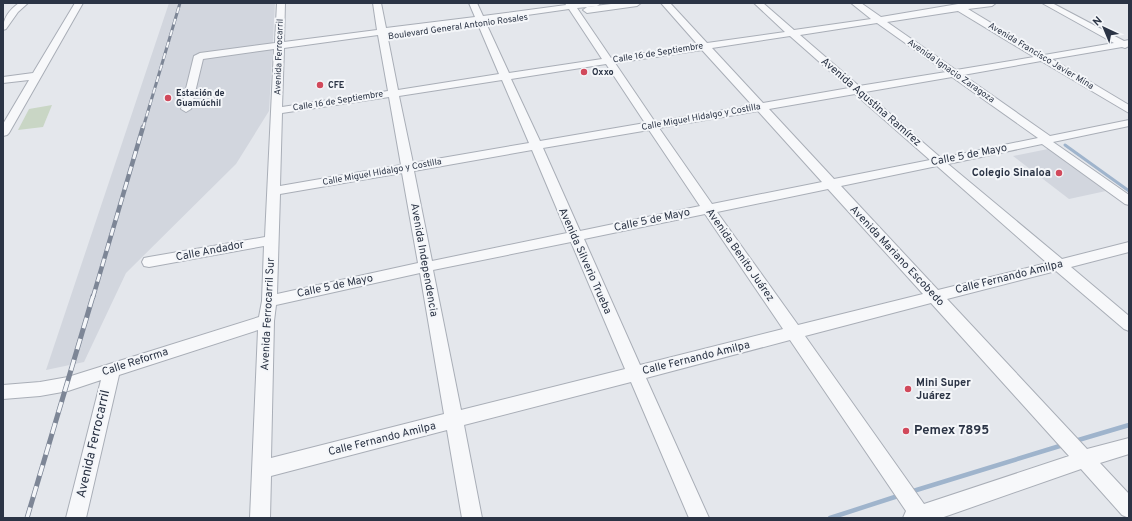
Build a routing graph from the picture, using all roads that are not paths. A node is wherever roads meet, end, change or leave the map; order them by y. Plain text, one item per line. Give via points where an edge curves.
1 (24, 3) edge
2 (79, 3) edge
3 (281, 3) edge
4 (377, 3) edge
5 (473, 3) edge
6 (598, 3) edge
7 (636, 3) edge
8 (665, 3) edge
9 (758, 3) edge
10 (855, 3) edge
11 (992, 3) edge
12 (1046, 3) edge
13 (956, 5) edge
14 (572, 7) edge
15 (15, 10) junction
16 (3, 11) edge
17 (878, 20) junction
18 (481, 21) junction
19 (3, 28) edge
20 (792, 33) junction
21 (383, 34) junction
22 (1127, 45) edge
23 (704, 46) junction
24 (280, 48) junction
25 (1043, 58) junction
26 (608, 61) junction
27 (954, 73) junction
28 (36, 76) junction
29 (505, 76) junction
30 (3, 80) edge
31 (857, 90) junction
32 (393, 93) junction
33 (760, 107) junction
34 (186, 108) dead end
35 (1129, 110) edge
36 (277, 111) junction
37 (8, 116) edge
38 (1129, 123) edge
39 (652, 126) junction
40 (3, 133) edge
41 (1044, 140) junction
42 (535, 146) junction
43 (938, 161) junction
44 (407, 168) junction
45 (830, 183) junction
46 (274, 191) junction
47 (1129, 201) edge
48 (708, 208) junction
49 (574, 236) junction
50 (272, 240) junction
51 (1129, 247) edge
52 (149, 262) dead end
53 (1059, 265) junction
54 (425, 267) junction
55 (935, 297) junction
56 (269, 301) junction
57 (266, 321) junction
58 (1129, 325) edge
59 (794, 333) junction
60 (112, 369) junction
61 (635, 374) junction
62 (6, 397) edge
63 (454, 420) junction
64 (1129, 446) edge
65 (1084, 459) junction
66 (262, 469) junction
67 (1129, 508) edge
68 (917, 514) edge
69 (76, 518) edge
70 (260, 518) edge
71 (472, 518) edge
72 (699, 518) edge

1 - 15 street
2 - 28 street
3 - 24 street, Avenida Ferrocarril
4 - 21 street, Avenida Independencia
5 - 18 street, Avenida Silverio Trueba
6 - 14 street, Boulevard General Antonio Rosales
7 - 14 street, Boulevard General Antonio Rosales
8 - 23 street, Avenida Mariano Escobedo
9 - 20 street, Avenida Agustina Ramírez
10 - 17 street, Avenida Ignacio Zaragoza
11 - 13 street, Calle 16 de Septiembre
12 - 22 street
13 - 17 street, Calle 16 de Septiembre
13 - 25 street, Avenida Francisco Javier Mina
14 - 18 street, Boulevard General Antonio Rosales
14 - 26 street, Avenida Benito Juárez
15 - 16 street
15 - 19 street
17 - 20 street, Calle 16 de Septiembre
17 - 27 street, Avenida Ignacio Zaragoza
18 - 21 street, Boulevard General Antonio Rosales
18 - 29 street, Avenida Silverio Trueba
20 - 23 street, Calle 16 de Septiembre
20 - 31 street, Avenida Agustina Ramírez
21 - 24 street, Boulevard General Antonio Rosales
21 - 32 street, Avenida Independencia
22 - 25 street, Calle Miguel Hidalgo y Costilla
23 - 26 street, Calle 16 de Septiembre
23 - 33 street, Avenida Mariano Escobedo
24 - 34 street, Boulevard General Antonio Rosales via 199,56
24 - 36 street, Avenida Ferrocarril
25 - 27 street, Calle Miguel Hidalgo y Costilla
25 - 35 street, Avenida Francisco Javier Mina
26 - 29 street, Calle 16 de Septiembre
26 - 39 street, Avenida Benito Juárez
27 - 31 street, Calle Miguel Hidalgo y Costilla
27 - 41 street, Avenida Ignacio Zaragoza
28 - 30 street
28 - 37 street
29 - 32 street, Calle 16 de Septiembre
29 - 42 street, Avenida Silverio Trueba
31 - 33 street, Calle Miguel Hidalgo y Costilla
31 - 43 street, Avenida Agustina Ramírez
32 - 36 street, Calle 16 de Septiembre
32 - 44 street, Avenida Independencia
33 - 39 street, Calle Miguel Hidalgo y Costilla
33 - 45 street, Avenida Mariano Escobedo
36 - 46 street, Avenida Ferrocarril Sur
37 - 40 street
38 - 41 street, Calle 5 de Mayo
39 - 42 street, Calle Miguel Hidalgo y Costilla
39 - 48 street, Avenida Benito Juárez
41 - 43 street, Calle 5 de Mayo
41 - 47 street, Avenida Ignacio Zaragoza
42 - 44 street, Calle Miguel Hidalgo y Costilla
42 - 49 street, Avenida Silverio Trueba
43 - 45 street, Calle 5 de Mayo
43 - 53 street, Avenida Agustina Ramírez
44 - 46 street, Calle Miguel Hidalgo y Costilla
44 - 54 street, Avenida Independencia
45 - 48 street, Calle 5 de Mayo
45 - 55 street, Avenida Mariano Escobedo
46 - 50 street, Avenida Ferrocarril Sur
48 - 49 street, Calle 5 de Mayo
48 - 59 street, Avenida Benito Juárez
49 - 54 street, Calle 5 de Mayo
49 - 61 street, Avenida Silverio Trueba
50 - 52 street, Calle Andador
50 - 56 street, Avenida Ferrocarril Sur
51 - 53 street, Calle Fernando Amilpa
53 - 55 street, Calle Fernando Amilpa
53 - 58 street, Avenida Agustina Ramírez
54 - 56 street, Calle 5 de Mayo
54 - 63 street, Avenida Independencia
55 - 59 street, Calle Fernando Amilpa
55 - 65 street, Avenida Mariano Escobedo
56 - 57 street, Avenida Ferrocarril Sur
57 - 60 street, Calle Reforma
57 - 66 street, Avenida Ferrocarril Sur
59 - 61 street, Calle Fernando Amilpa
59 - 68 street, Avenida Benito Juárez
60 - 62 street, Calle Reforma via 68,384
60 - 69 street, Avenida Ferrocarril
61 - 63 street, Calle Fernando Amilpa
61 - 72 street, Avenida Silverio Trueba
63 - 66 street, Calle Fernando Amilpa
63 - 71 street, Avenida Independencia
64 - 65 street
65 - 67 street, Avenida Mariano Escobedo
65 - 68 street
66 - 70 street, Avenida Ferrocarril Sur

